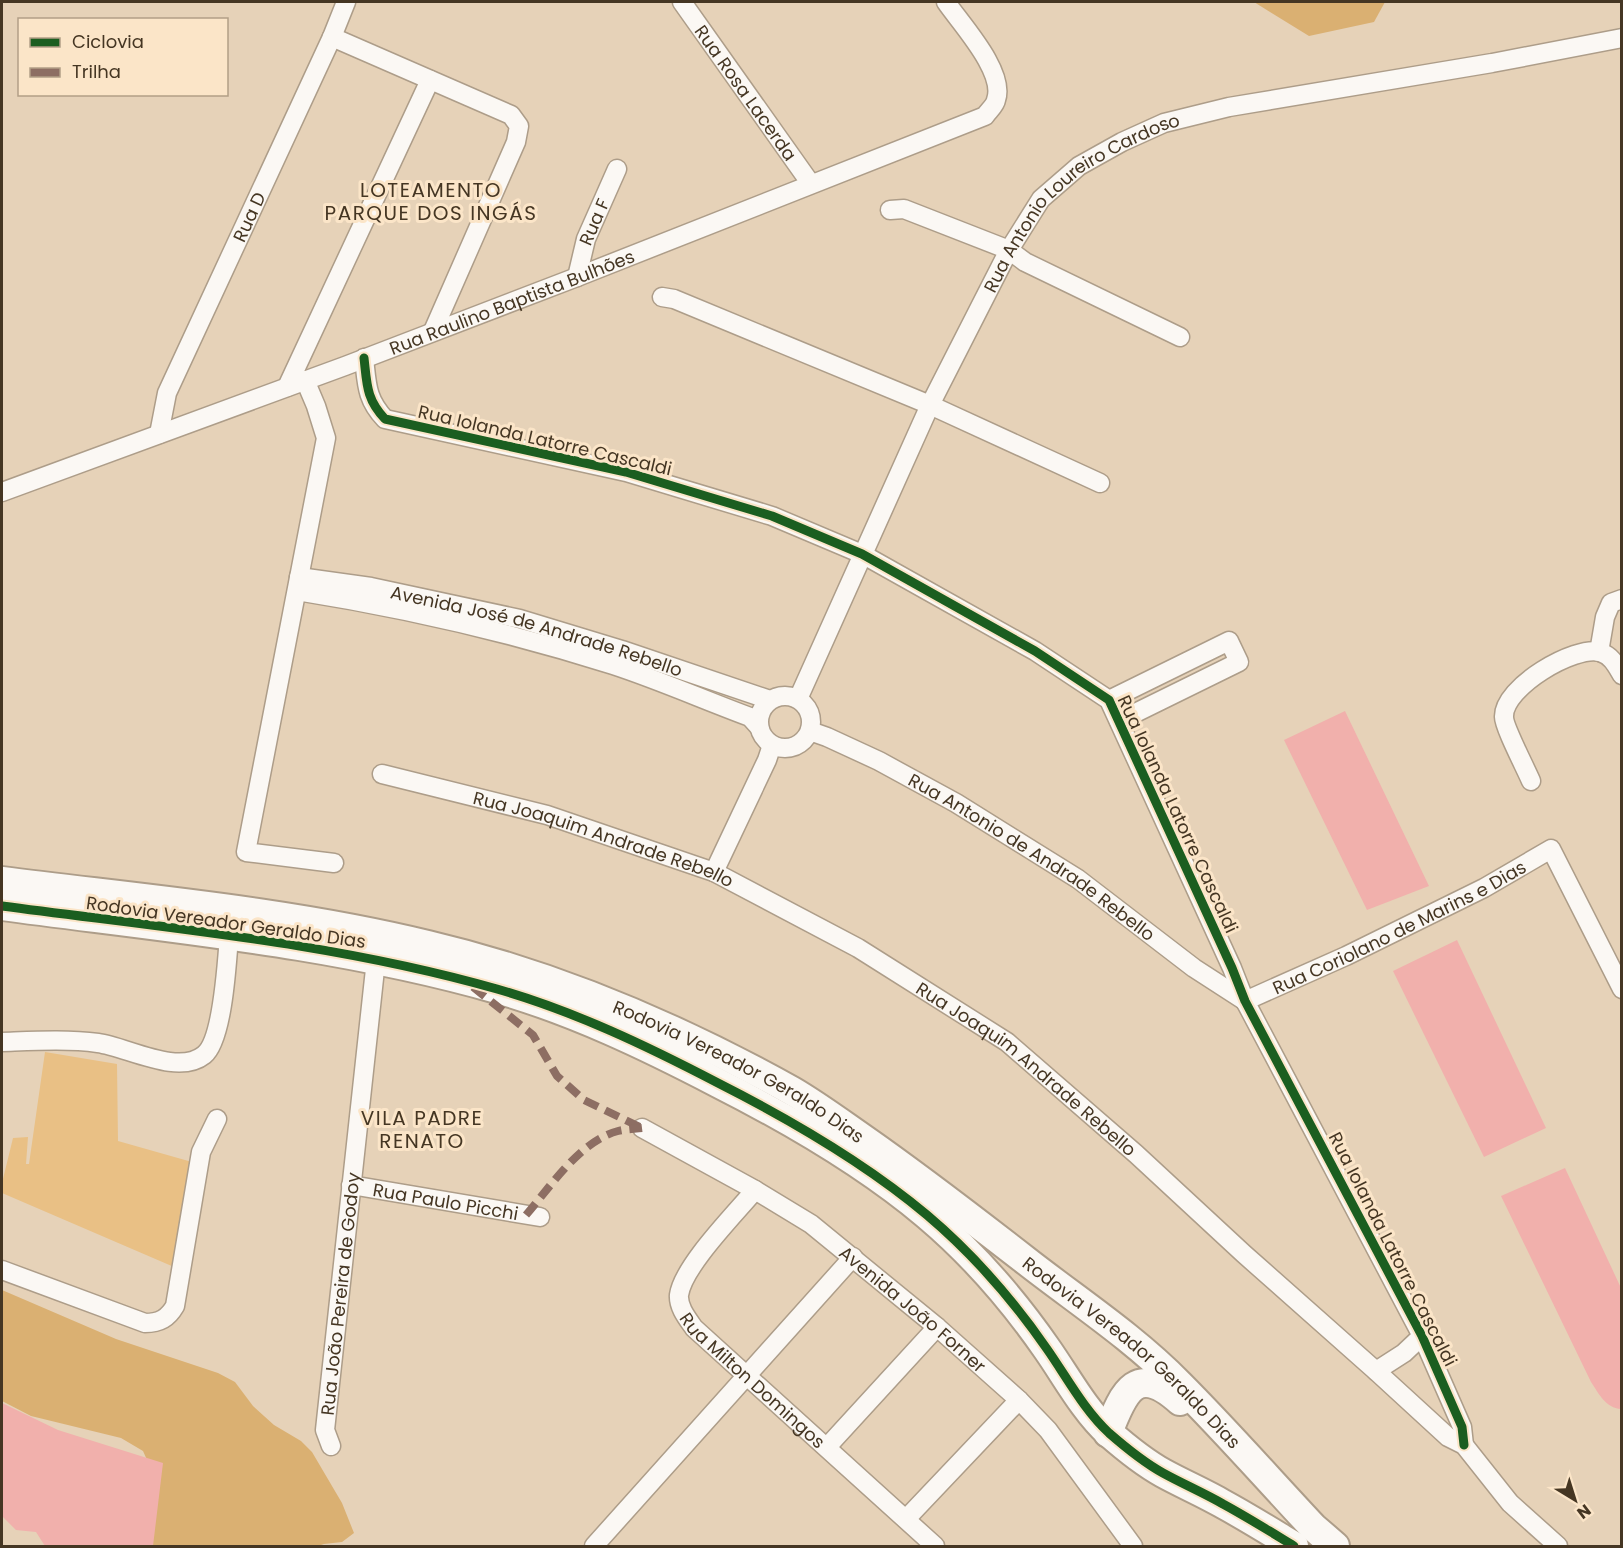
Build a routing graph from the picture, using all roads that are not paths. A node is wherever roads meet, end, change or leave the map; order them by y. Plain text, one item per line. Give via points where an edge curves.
1 (346, 2) edge
2 (682, 2) edge
3 (945, 2) edge
4 (332, 37) junction
5 (1622, 38) edge
6 (430, 80) junction
7 (617, 169) dead end
8 (811, 184) junction
9 (890, 210) dead end
10 (1009, 250) junction
11 (577, 277) junction
12 (662, 297) dead end
13 (433, 331) junction
14 (1180, 338) dead end
15 (364, 358) junction
16 (305, 380) junction
17 (287, 387) junction
18 (930, 405) junction
19 (159, 434) junction
20 (1100, 483) dead end
21 (2, 492) edge
22 (862, 554) junction
23 (298, 584) junction
24 (1622, 599) edge
25 (1599, 652) junction
26 (1622, 675) edge
27 (798, 699) junction
28 (770, 700) junction
29 (1109, 700) junction
30 (1119, 721) junction
31 (759, 727) junction
32 (810, 731) junction
33 (772, 745) junction
34 (382, 774) dead end
35 (1531, 781) dead end
36 (334, 863) dead end
37 (714, 872) junction
38 (2, 881) edge
39 (2, 906) edge
40 (229, 936) junction
41 (376, 960) junction
42 (1622, 989) edge
43 (1245, 1001) junction
44 (2, 1042) edge
45 (217, 1119) dead end
46 (642, 1128) dead end
47 (351, 1185) junction
48 (755, 1190) junction
49 (540, 1217) dead end
50 (853, 1257) junction
51 (2, 1270) edge
52 (937, 1327) junction
53 (1422, 1336) junction
54 (1377, 1371) junction
55 (748, 1375) junction
56 (1019, 1400) junction
57 (1212, 1420) junction
58 (1108, 1433) junction
59 (1464, 1445) junction
60 (330, 1446) dead end
61 (826, 1447) junction
62 (1223, 1504) junction
63 (906, 1519) junction
64 (594, 1546) edge
65 (935, 1546) edge
66 (1133, 1546) edge
67 (1252, 1546) edge
68 (1294, 1546) edge
69 (1335, 1546) edge
70 (1558, 1546) edge

1 - 4 street, Rua D
2 - 8 street, Rua Rosa Lacerda
3 - 8 street, Rua Raulino Baptista Bulhões via 991,65 998,84 996,101 985,116
4 - 6 street
4 - 19 street, Rua D via 167,393
5 - 10 street, Rua Antonio Loureiro Cardoso via 1229,107 1164,123 1079,166 1041,199
6 - 13 street via 511,116 519,126 516,142
6 - 17 street
7 - 11 street, Rua F via 586,238
8 - 11 street, Rua Raulino Baptista Bulhões
9 - 10 street via 904,208
10 - 14 street via 1024,262
10 - 18 street, Rua Antonio Loureiro Cardoso
11 - 13 street, Rua Raulino Baptista Bulhões
12 - 18 street
13 - 15 street, Rua Raulino Baptista Bulhões
15 - 16 street, Rua Raulino Baptista Bulhões
15 - 22 street, Rua Iolanda Latorre Cascaldi via 368,392 385,419 626,472 772,516
16 - 17 street, Rua Raulino Baptista Bulhões
16 - 23 street via 326,438
17 - 19 street, Rua Raulino Baptista Bulhões
18 - 20 street
18 - 22 street, Rua Antonio Loureiro Cardoso
19 - 21 street, Rua Raulino Baptista Bulhões
22 - 27 street, Rua Antonio Loureiro Cardoso
22 - 29 street, Rua Iolanda Latorre Cascaldi via 1035,651
23 - 28 street, Avenida José de Andrade Rebello via 371,587 520,619
23 - 31 street, Avenida José de Andrade Rebello via 535,642 615,666 750,717
23 - 36 street via 246,852
24 - 25 street via 1611,603
25 - 26 street via 1614,660
25 - 35 street via 1554,664 1530,678 1505,706 1504,719
27 - 28 street via 784,695
27 - 32 street via 809,709
28 - 31 street via 760,712
29 - 30 street, Rua Iolanda Latorre Cascaldi
29 - 30 street via 1229,641 1239,662
30 - 43 street, Rua Iolanda Latorre Cascaldi
31 - 33 street
32 - 33 street via 794,747
32 - 43 street, Rua Antonio de Andrade Rebello via 879,761 956,803 1078,879 1194,968
33 - 37 street
34 - 37 street, Rua Joaquim Andrade Rebello via 547,815
37 - 54 street, Rua Joaquim Andrade Rebello via 858,948 1007,1042
38 - 57 main road, Rodovia Vereador Geraldo Dias via 232,909 430,945 592,996 698,1043 795,1093 918,1177 1137,1347
39 - 40 main road, Rodovia Vereador Geraldo Dias
40 - 41 main road, Rodovia Vereador Geraldo Dias
40 - 44 street via 214,1042 205,1055 190,1063 167,1062 99,1043
41 - 47 street, Rua João Pereira de Godoy
41 - 58 main road, Rodovia Vereador Geraldo Dias via 499,990 584,1020 668,1057 820,1139 906,1199 973,1258 1005,1294
42 - 43 street, Rua Coriolano de Marins e Dias via 1551,849 1484,888
43 - 53 street, Rua Iolanda Latorre Cascaldi
45 - 51 street via 201,1152 175,1306 169,1316 157,1323 146,1323
46 - 48 street, Avenida João Forner
47 - 49 street, Rua Paulo Picchi
47 - 60 street, Rua João Pereira de Godoy via 325,1430
48 - 50 street, Avenida João Forner via 811,1224
48 - 55 street, Rua Milton Domingos via 685,1277 679,1296 683,1313 694,1328
50 - 52 street, Avenida João Forner
50 - 55 street
52 - 56 street, Avenida João Forner
52 - 61 street
53 - 54 street via 1395,1361
53 - 59 street, Rua Iolanda Latorre Cascaldi via 1462,1427
54 - 59 street, Rua Joaquim Andrade Rebello via 1448,1437
55 - 61 street, Rua Milton Domingos
55 - 64 street
56 - 63 street
56 - 66 street, Avenida João Forner via 1048,1430
57 - 58 main road via 1196,1414 1167,1390 1153,1383 1141,1383 1122,1400
57 - 69 main road, Rodovia Vereador Geraldo Dias
58 - 62 main road, Rodovia Vereador Geraldo Dias via 1159,1471
59 - 70 street, Rua Joaquim Andrade Rebello via 1510,1503
61 - 63 street, Rua Milton Domingos
62 - 67 main road
62 - 68 main road, Rodovia Vereador Geraldo Dias
63 - 65 street, Rua Milton Domingos

